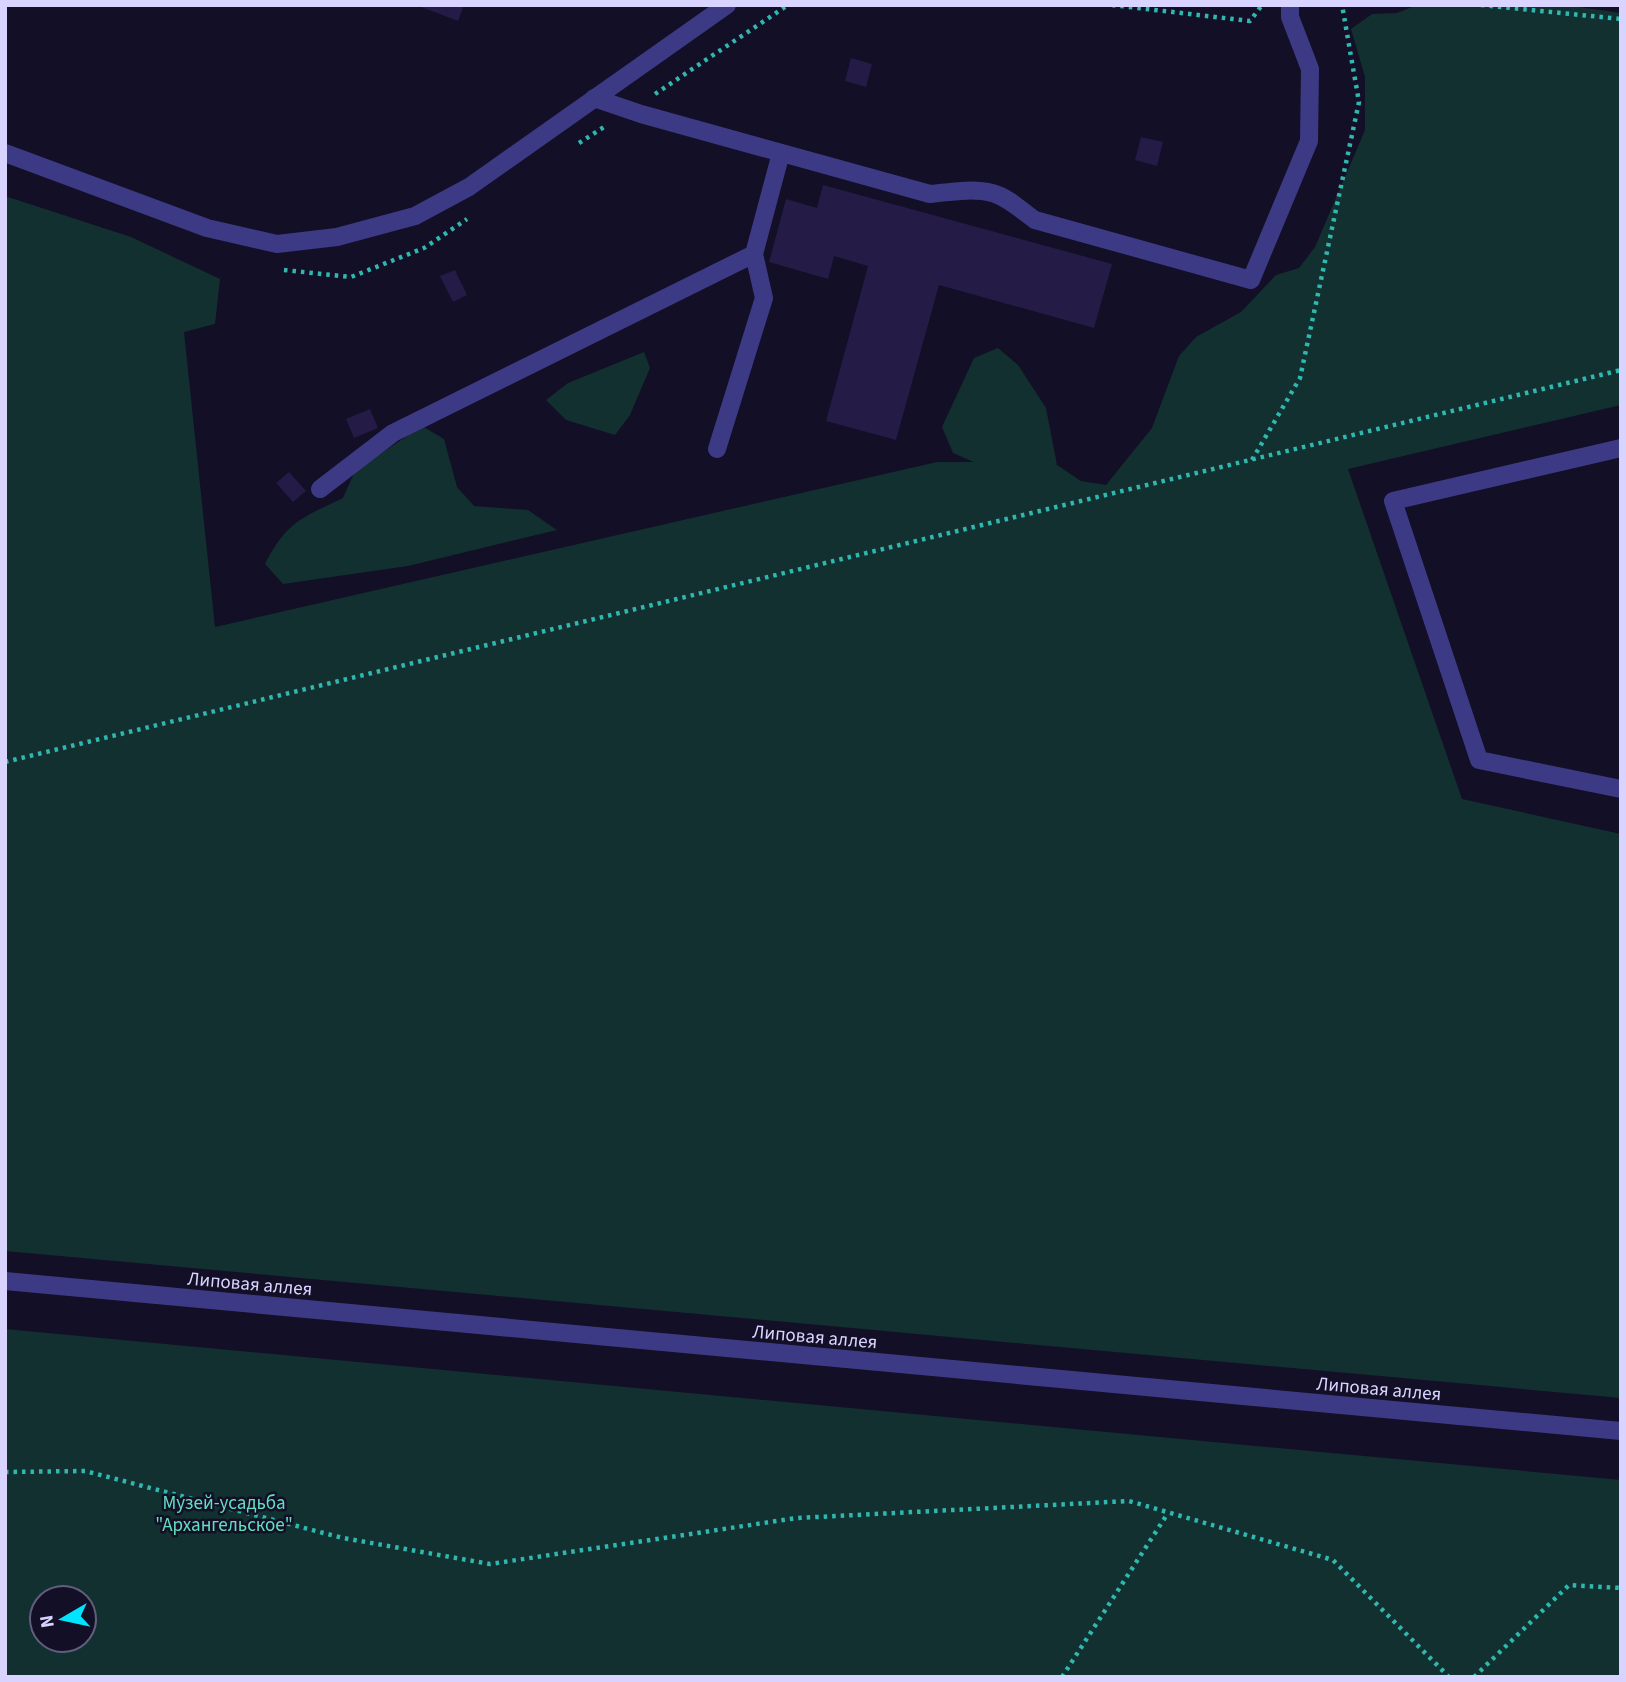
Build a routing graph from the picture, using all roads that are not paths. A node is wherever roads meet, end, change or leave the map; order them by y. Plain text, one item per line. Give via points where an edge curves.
1 (727, 5) edge
2 (1290, 5) edge
3 (594, 98) junction
4 (5, 153) edge
5 (780, 153) junction
6 (754, 254) junction
7 (1621, 448) edge
8 (717, 449) dead end
9 (320, 489) dead end
10 (1621, 789) edge
11 (5, 1281) edge
12 (1621, 1431) edge

1 - 3 street
2 - 5 street via 1290,17 1310,69 1309,141 1251,279 1035,220 993,193 930,194
3 - 4 street via 469,187 415,216 337,237 277,244 208,228
3 - 5 street
5 - 6 street
6 - 8 street via 764,298
6 - 9 street via 393,433
7 - 10 street via 1393,502 1479,760
11 - 12 street, Липовая аллея

